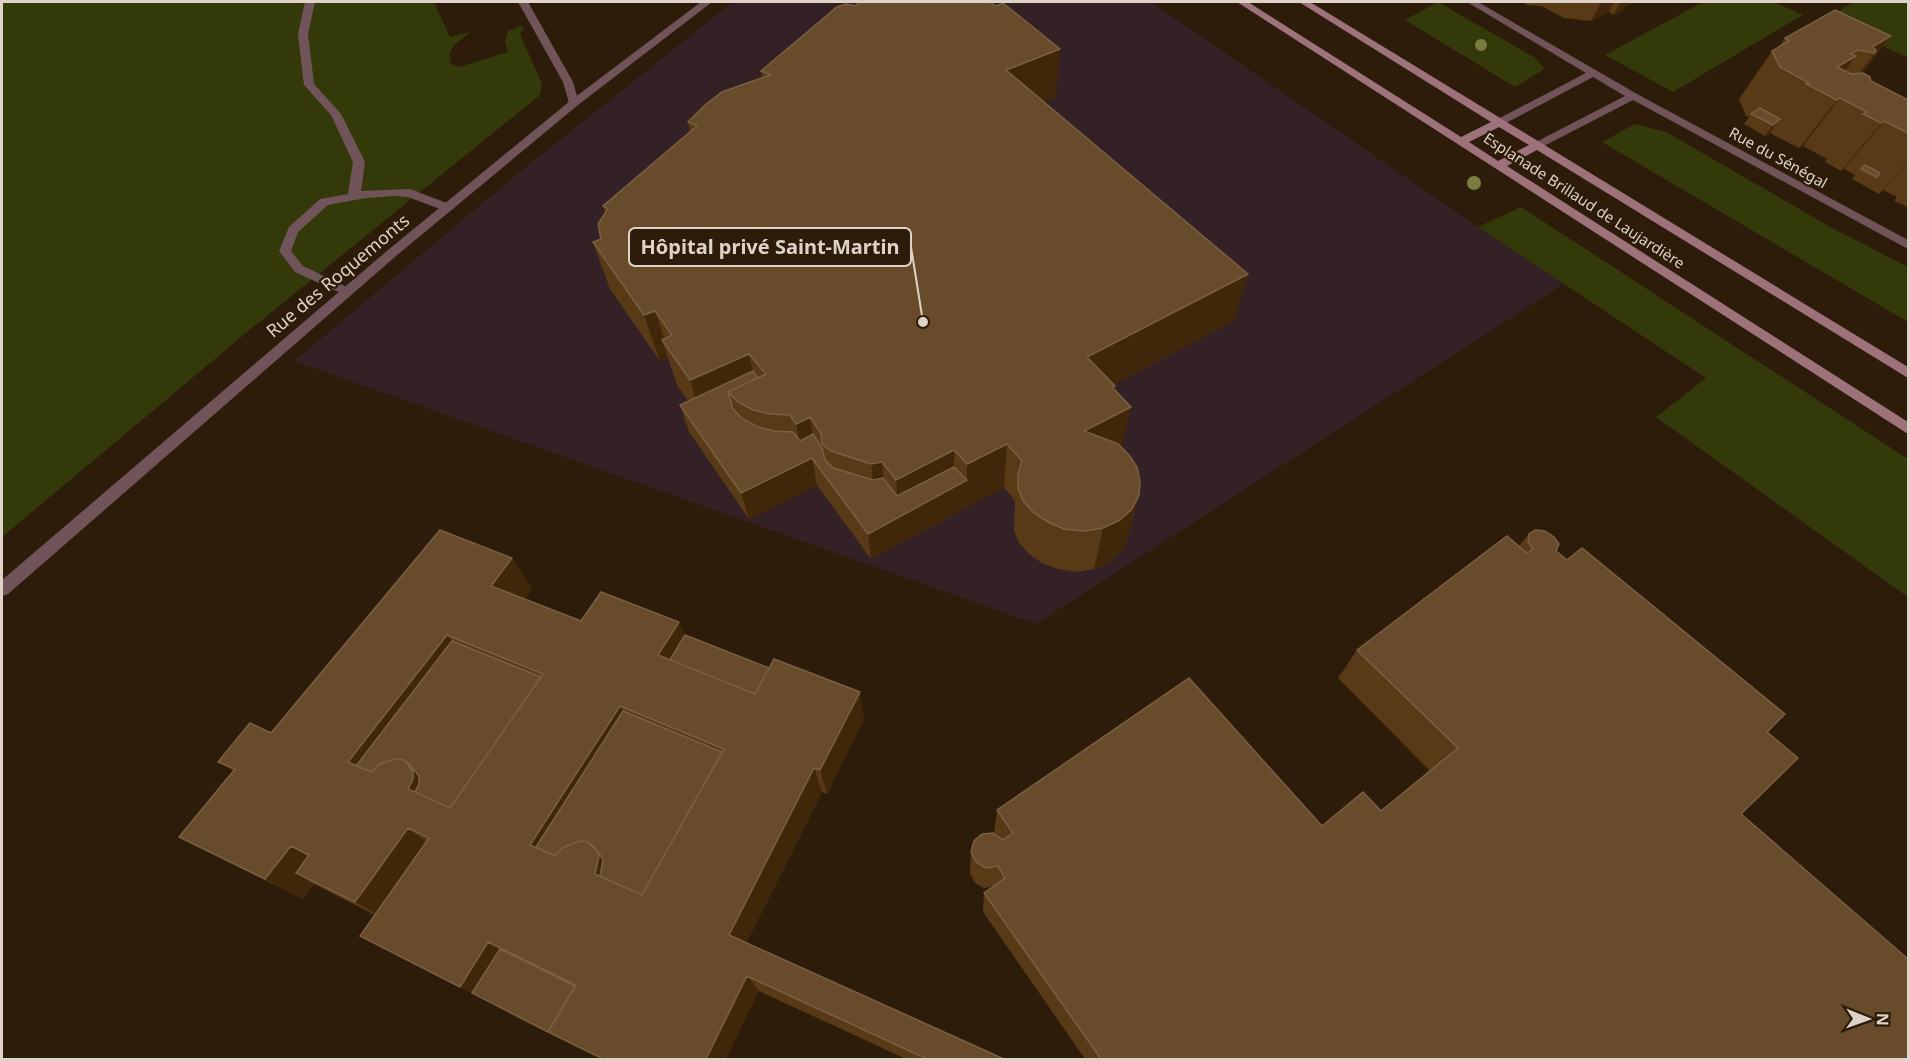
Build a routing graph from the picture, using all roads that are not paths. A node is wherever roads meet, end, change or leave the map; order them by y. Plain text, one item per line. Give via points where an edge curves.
1 (310, 2) edge
2 (524, 2) edge
3 (707, 2) edge
4 (1242, 2) edge
5 (1304, 2) edge
6 (1472, 2) edge
7 (1593, 74) junction
8 (1633, 96) junction
9 (574, 104) junction
10 (1500, 122) junction
11 (1461, 142) junction
12 (1538, 145) junction
13 (1498, 166) junction
14 (354, 196) junction
15 (448, 208) junction
16 (1908, 245) edge
17 (347, 292) junction
18 (1908, 374) edge
19 (1908, 429) edge
20 (2, 589) edge

1 - 14 street via 303,34 309,85 336,114 359,162
2 - 9 street via 568,82
3 - 9 street, Rue des Roquemonts
4 - 11 street, Esplanade Brillaud de Laujardière
5 - 10 street, Esplanade Brillaud de Laujardière
6 - 7 street, Rue du Sénégal
7 - 8 street, Rue du Sénégal
7 - 10 street
8 - 12 street
8 - 16 street, Rue du Sénégal
9 - 15 street, Rue des Roquemonts
10 - 11 street
10 - 12 street, Esplanade Brillaud de Laujardière
11 - 13 street, Esplanade Brillaud de Laujardière
12 - 13 street
12 - 18 street, Esplanade Brillaud de Laujardière
13 - 19 street, Esplanade Brillaud de Laujardière
14 - 15 street via 410,193
14 - 17 street via 324,202 293,230 285,251 299,269
15 - 17 street, Rue des Roquemonts
17 - 20 street, Rue des Roquemonts

